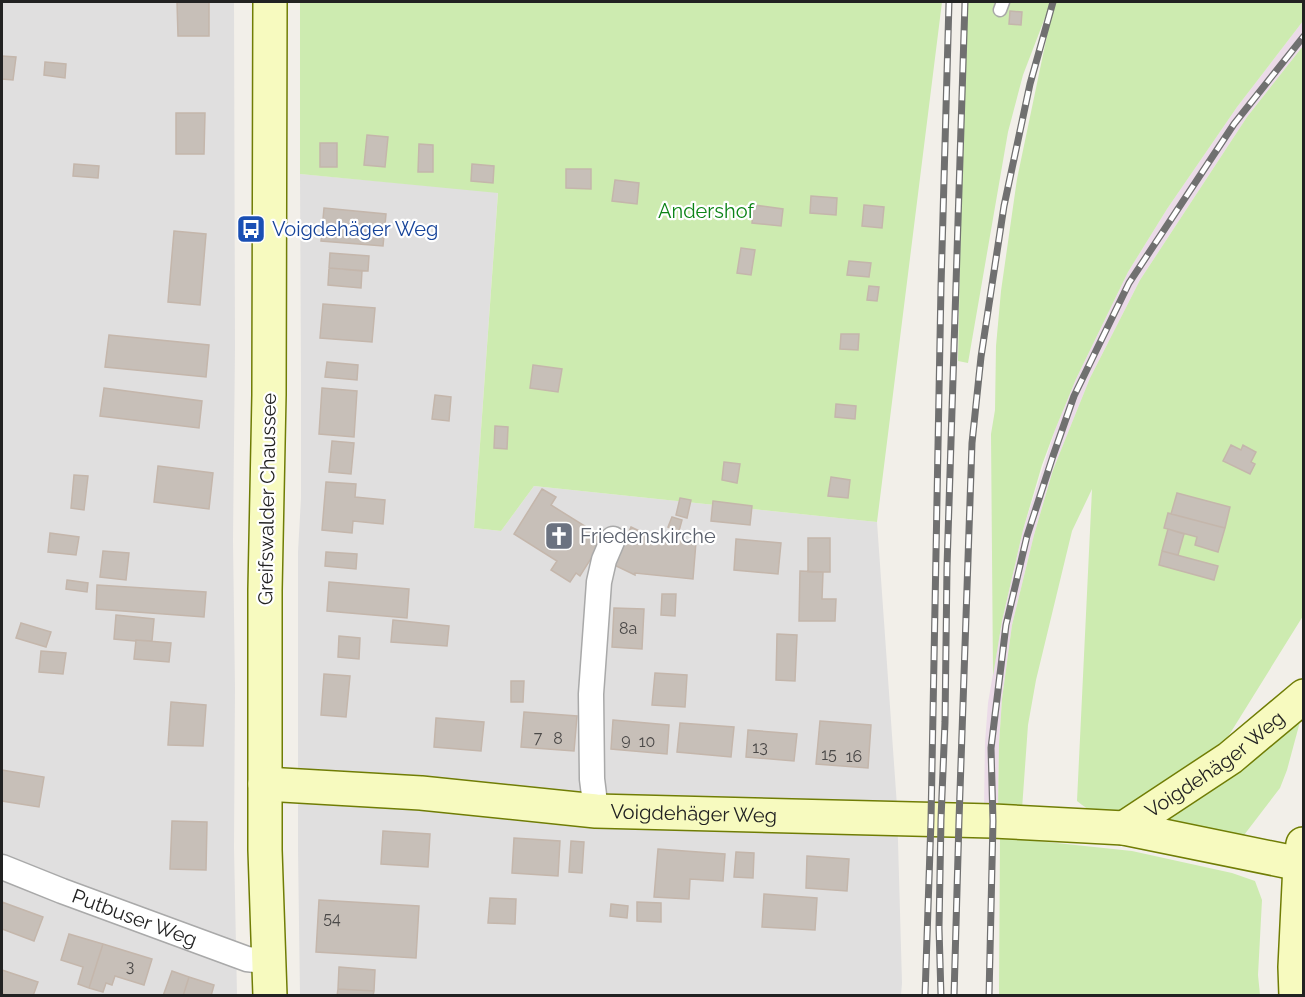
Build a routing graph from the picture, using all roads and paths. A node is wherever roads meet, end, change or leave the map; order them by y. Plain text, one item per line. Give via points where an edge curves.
1 (270, 2) edge
2 (613, 539) dead end
3 (1304, 696) edge
4 (265, 784) junction
5 (596, 811) junction
6 (1124, 828) junction
7 (1302, 857) edge
8 (2, 867) edge
9 (270, 962) junction
10 (270, 996) edge
11 (1296, 996) edge

1 - 4 street, Greifswalder Chaussee
2 - 5 street via 599,582 591,694
3 - 6 street, Voigdehäger Weg via 1230,758
4 - 5 street, Voigdehäger Weg via 421,793
4 - 9 street, Greifswalder Chaussee
5 - 6 street, Voigdehäger Weg
6 - 7 street, Voigdehäger Weg
7 - 11 street
8 - 9 street, Putbuser Weg via 247,960
9 - 10 street, Greifswalder Chaussee

